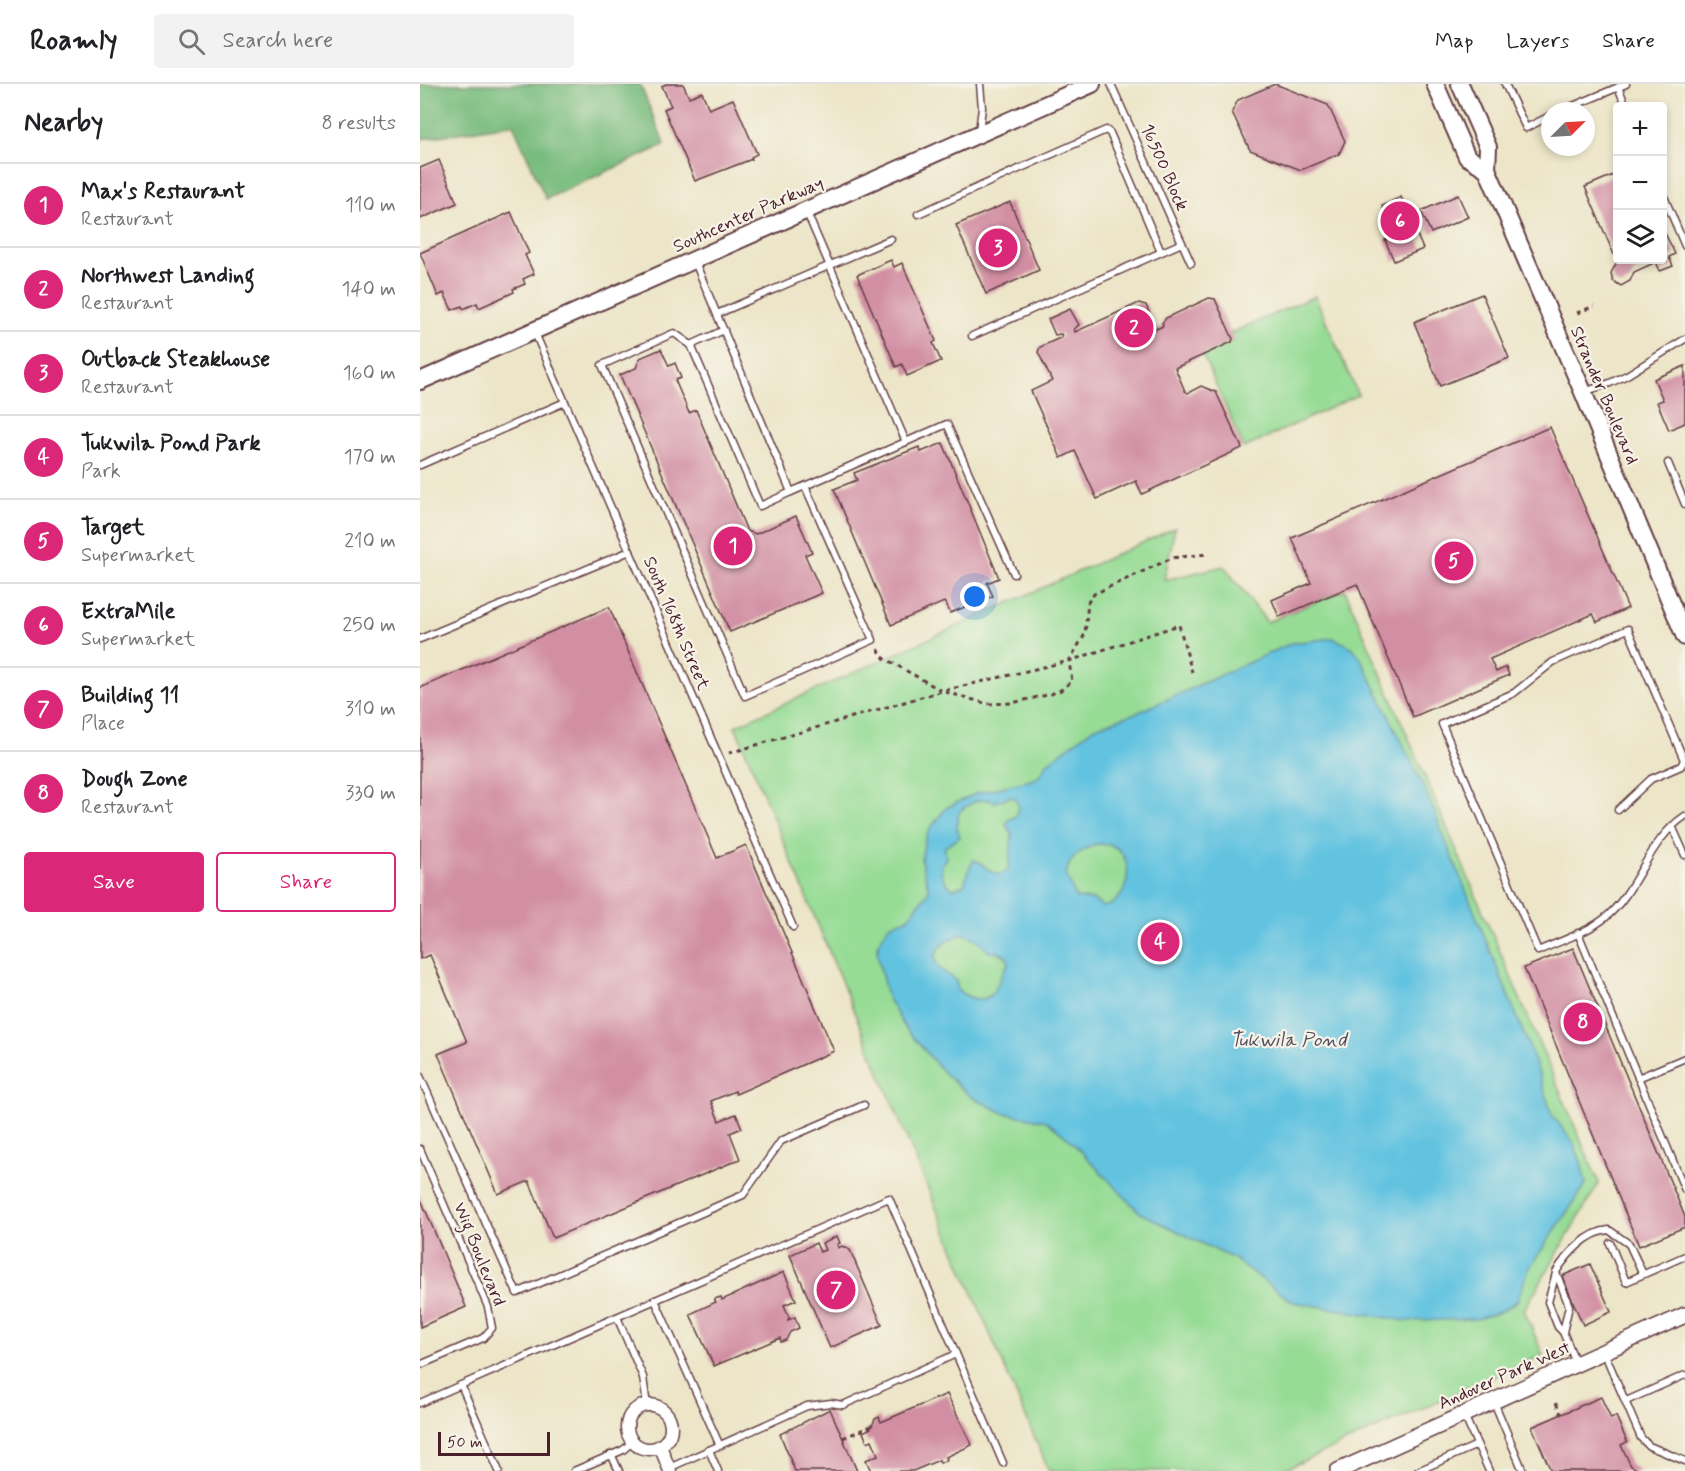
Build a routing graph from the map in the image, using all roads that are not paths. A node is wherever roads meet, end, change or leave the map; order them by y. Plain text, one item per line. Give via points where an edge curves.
1 (980, 84) edge
2 (1092, 84) edge
3 (1111, 84) edge
4 (1435, 84) edge
5 (1460, 84) edge
6 (1505, 84) edge
7 (1626, 84) edge
8 (1618, 87) junction
9 (1582, 102) edge
10 (1624, 102) edge
11 (1541, 120) edge
12 (979, 134) junction
13 (1488, 169) junction
14 (1667, 204) edge
15 (805, 210) junction
16 (918, 214) dead end
17 (891, 239) dead end
18 (1182, 243) junction
19 (1685, 246) edge
20 (1161, 252) junction
21 (694, 259) junction
22 (1191, 263) dead end
23 (830, 265) junction
24 (717, 314) junction
25 (724, 330) junction
26 (534, 331) junction
27 (972, 336) dead end
28 (1685, 339) edge
29 (690, 345) junction
30 (420, 381) edge
31 (1583, 392) junction
32 (565, 402) junction
33 (906, 442) junction
34 (1668, 463) dead end
35 (420, 465) edge
36 (806, 486) junction
37 (791, 492) junction
38 (1685, 504) edge
39 (630, 551) junction
40 (1014, 574) dead end
41 (1685, 637) edge
42 (420, 639) edge
43 (1618, 810) dead end
44 (1685, 816) edge
45 (1672, 826) junction
46 (1685, 855) edge
47 (793, 927) dead end
48 (1578, 933) junction
49 (1685, 1058) edge
50 (420, 1076) edge
51 (1638, 1078) junction
52 (864, 1106) dead end
53 (420, 1149) edge
54 (1685, 1190) edge
55 (1610, 1243) dead end
56 (1685, 1256) edge
57 (1556, 1272) junction
58 (1643, 1274) junction
59 (656, 1300) junction
60 (1685, 1315) edge
61 (617, 1317) junction
62 (1563, 1332) junction
63 (1604, 1352) junction
64 (956, 1354) junction
65 (1577, 1364) junction
66 (420, 1365) edge
67 (1685, 1375) edge
68 (461, 1385) junction
69 (1493, 1401) junction
70 (1626, 1401) junction
71 (420, 1402) edge
72 (647, 1406) junction
73 (1464, 1415) junction
74 (632, 1442) junction
75 (1477, 1445) junction
76 (660, 1446) junction
77 (720, 1446) junction
78 (709, 1450) junction
79 (611, 1454) junction
80 (1685, 1461) edge
81 (1003, 1463) dead end
82 (670, 1469) edge
83 (499, 1471) edge
84 (574, 1471) edge
85 (618, 1471) edge
86 (718, 1471) edge
87 (1338, 1471) edge
88 (1418, 1471) edge
89 (1489, 1471) edge
90 (1523, 1471) edge

1 - 12 lane
2 - 12 main road, Southcenter Parkway
3 - 18 lane, 16500 Block
4 - 13 main road via 1467,157
5 - 13 main road, Strander Boulevard via 1488,147
6 - 11 lane via 1526,128
7 - 8 lane
8 - 9 lane
8 - 10 lane
12 - 15 main road, Southcenter Parkway
13 - 31 main road, Strander Boulevard
14 - 19 lane
15 - 21 main road, Southcenter Parkway
15 - 23 lane
16 - 20 lane via 1106,130
17 - 23 lane
18 - 20 lane
18 - 22 lane, 16500 Block
20 - 27 lane
21 - 24 lane
21 - 26 main road, Southcenter Parkway
23 - 24 lane
23 - 33 lane
24 - 25 lane
25 - 29 lane
25 - 37 lane
26 - 30 main road, Southcenter Parkway
26 - 32 lane, South 168th Street
28 - 31 lane via 1627,375
29 - 36 lane via 674,333 602,365 745,696 873,640
29 - 37 lane via 760,506
31 - 41 main road, Strander Boulevard
32 - 35 lane
32 - 39 lane, South 168th Street
33 - 36 lane
33 - 40 lane via 947,424
34 - 38 lane
36 - 37 lane
39 - 42 lane
39 - 47 lane, South 168th Street
43 - 48 lane via 1651,779 1681,766 1684,760 1628,629 1553,662 1514,693 1442,724 1538,951
44 - 45 lane
45 - 46 lane
45 - 48 lane via 1660,838 1620,902 1605,917
48 - 51 lane
49 - 51 lane
50 - 52 lane via 517,1293 743,1195 781,1141
51 - 54 lane
53 - 66 lane, Wig Boulevard via 488,1307 492,1328 483,1338
55 - 58 lane via 1626,1282
56 - 58 lane
57 - 58 lane via 1573,1249 1600,1231 1609,1230 1629,1244
57 - 62 lane via 1569,1306
57 - 62 lane via 1548,1302
59 - 61 lane
59 - 64 lane via 889,1198
59 - 77 lane
60 - 63 street, Andover Park West
61 - 68 lane
61 - 72 lane via 643,1377
62 - 65 lane
63 - 65 street, Andover Park West
63 - 70 lane
64 - 77 lane via 843,1405 807,1406
64 - 81 lane
65 - 69 street, Andover Park West
67 - 70 lane
68 - 71 lane
68 - 83 lane
69 - 73 street, Andover Park West
69 - 90 lane
70 - 80 lane via 1641,1438 1649,1446
72 - 74 street via 637,1409 628,1421
72 - 76 street via 657,1407 670,1422 669,1436
73 - 75 lane
73 - 87 street, Andover Park West
74 - 76 street via 645,1449
74 - 79 lane
75 - 88 lane
75 - 89 lane
76 - 82 street
77 - 78 lane
78 - 82 lane
78 - 86 lane
79 - 84 lane
79 - 85 lane

